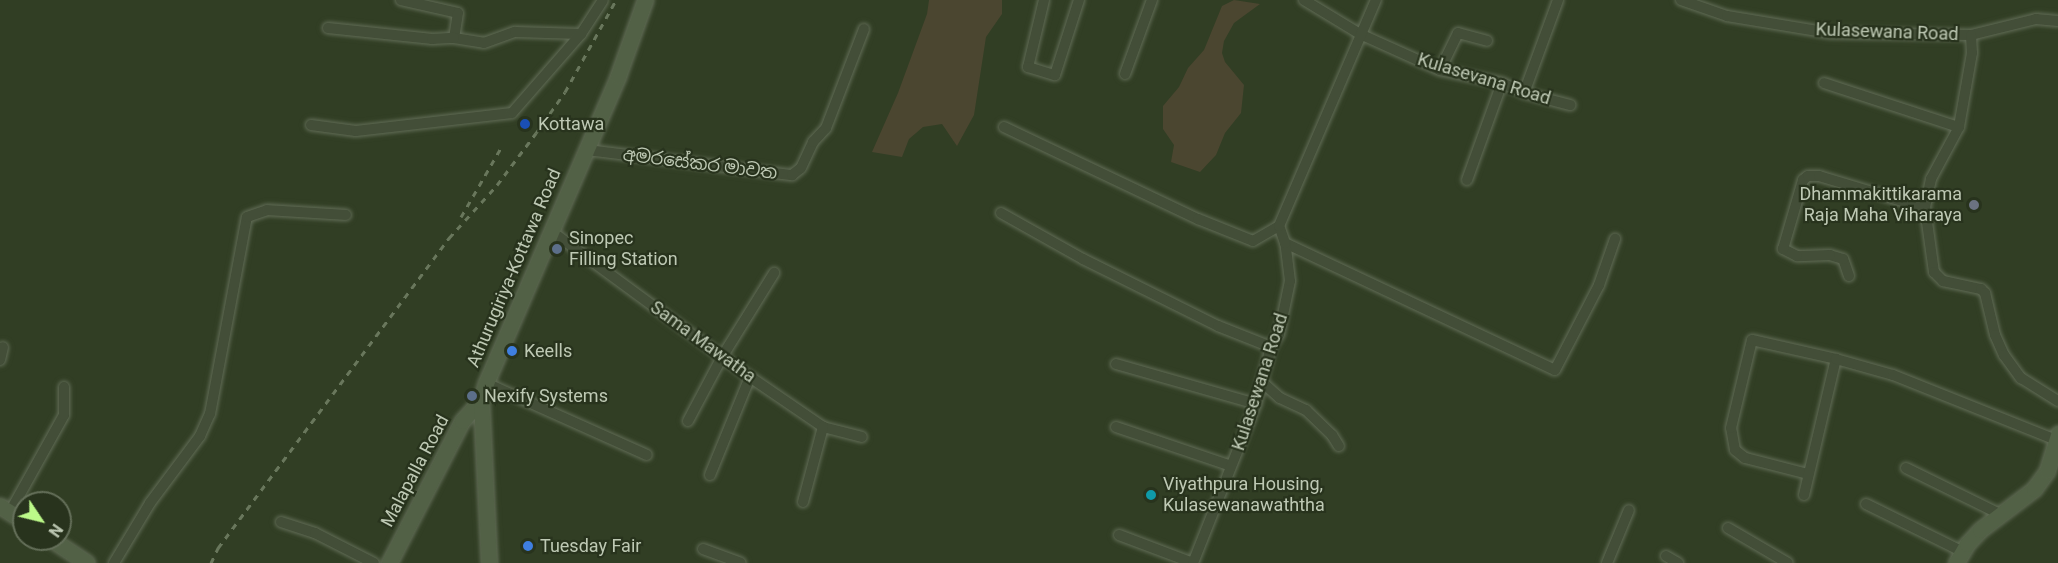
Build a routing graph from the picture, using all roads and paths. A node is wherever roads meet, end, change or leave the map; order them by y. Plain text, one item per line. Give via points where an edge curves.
1 (401, 0) edge
2 (603, 0) edge
3 (645, 0) edge
4 (1044, 0) edge
5 (1079, 0) edge
6 (1152, 0) edge
7 (1304, 0) edge
8 (1376, 0) edge
9 (1558, 0) edge
10 (1681, 0) edge
11 (2058, 21) edge
12 (328, 28) dead end
13 (864, 29) dead end
14 (580, 34) junction
15 (1360, 34) junction
16 (1971, 35) junction
17 (454, 38) junction
18 (1487, 41) dead end
19 (1440, 70) junction
20 (1125, 74) dead end
21 (1502, 83) junction
22 (1824, 83) dead end
23 (1524, 93) junction
24 (1570, 105) dead end
25 (311, 125) dead end
26 (1004, 127) dead end
27 (1959, 127) junction
28 (587, 150) junction
29 (1467, 180) dead end
30 (1925, 208) junction
31 (1001, 213) dead end
32 (346, 215) dead end
33 (1279, 226) junction
34 (551, 231) junction
35 (1615, 239) dead end
36 (1285, 243) junction
37 (774, 273) dead end
38 (1849, 276) dead end
39 (3, 347) dead end
40 (1271, 347) junction
41 (722, 357) junction
42 (1836, 359) junction
43 (0, 360) edge
44 (1116, 364) dead end
45 (750, 377) junction
46 (1262, 382) junction
47 (486, 383) junction
48 (64, 387) dead end
49 (481, 400) junction
50 (2058, 401) edge
51 (1256, 404) junction
52 (688, 421) dead end
53 (823, 427) junction
54 (1116, 427) dead end
55 (862, 437) dead end
56 (2057, 437) edge
57 (1339, 446) dead end
58 (647, 455) dead end
59 (1231, 466) junction
60 (1906, 468) dead end
61 (2052, 473) edge
62 (1808, 474) junction
63 (710, 476) dead end
64 (1803, 495) dead end
65 (803, 502) dead end
66 (1866, 504) dead end
67 (5, 509) edge
68 (1629, 510) dead end
69 (2000, 514) junction
70 (281, 522) dead end
71 (1728, 528) dead end
72 (1119, 535) dead end
73 (704, 549) dead end
74 (69, 551) edge
75 (1666, 556) dead end
76 (1960, 557) edge
77 (87, 563) edge
78 (114, 563) edge
79 (374, 563) edge
80 (388, 563) edge
81 (489, 563) edge
82 (741, 563) edge
83 (1193, 563) edge
84 (1607, 563) edge
85 (1678, 563) edge
86 (1788, 563) edge

1 - 17 street via 458,13
2 - 14 street
3 - 28 main road, Athurugiriya-Kottawa Road
4 - 5 street via 1028,67 1055,75
6 - 20 street
7 - 15 street, Kulasevana Road
8 - 15 street
9 - 23 street
10 - 16 street, Kulasewana Road via 1726,16 1830,33
11 - 16 street, Kulasewana Road via 2036,19
12 - 17 street
13 - 28 street, අමරසේකර මාවත via 826,128 813,142 801,168 792,175
14 - 17 street via 515,32 484,43
14 - 25 street via 512,113 356,131
15 - 19 street, Kulasevana Road
15 - 33 street
16 - 27 street via 1972,53
18 - 19 street via 1458,33
19 - 21 street, Kulasevana Road
21 - 23 street, Kulasevana Road
21 - 29 street
22 - 27 street
23 - 24 street, Kulasevana Road
26 - 33 street via 1253,241
27 - 30 street via 1931,179
28 - 34 main road, Athurugiriya-Kottawa Road
30 - 38 street via 1819,176 1803,180 1783,249 1797,256 1830,255 1843,259
30 - 50 street via 1934,272 1943,281 1981,289 2004,355 2021,378
31 - 40 street via 1083,259
32 - 78 street via 267,210 247,218 210,414 200,436 150,503
33 - 36 street, Kulasewana Road
34 - 41 street, Sama Mawatha
34 - 47 main road, Athurugiriya-Kottawa Road
35 - 36 street via 1599,285 1555,370
36 - 40 street, Kulasewana Road via 1290,281 1279,334
37 - 41 street
39 - 43 street
40 - 46 street, Kulasewana Road
41 - 45 street, Sama Mawatha
41 - 52 street
42 - 56 street via 1893,375
42 - 62 street
42 - 62 street via 1752,340 1731,428 1735,450 1745,458
44 - 51 street
45 - 53 street, Sama Mawatha
45 - 63 street
46 - 51 street, Kulasewana Road
46 - 57 street via 1280,398 1306,410
47 - 49 main road, Athurugiriya-Kottawa Road
47 - 58 street
48 - 67 street via 64,415
49 - 80 main road, Malapalla Road via 462,421
49 - 81 main road, Athurugiriya-Kottawa Road
51 - 59 street, Kulasewana Road
53 - 55 street, Sama Mawatha
53 - 65 street
54 - 59 street
56 - 61 main road
59 - 83 street, Kulasewana Road
60 - 69 street
61 - 69 main road
62 - 64 street
66 - 76 street
68 - 84 street
69 - 76 main road via 1973,537
70 - 79 street via 315,533
71 - 86 street
72 - 83 street
73 - 82 street
74 - 77 main road
75 - 85 street

